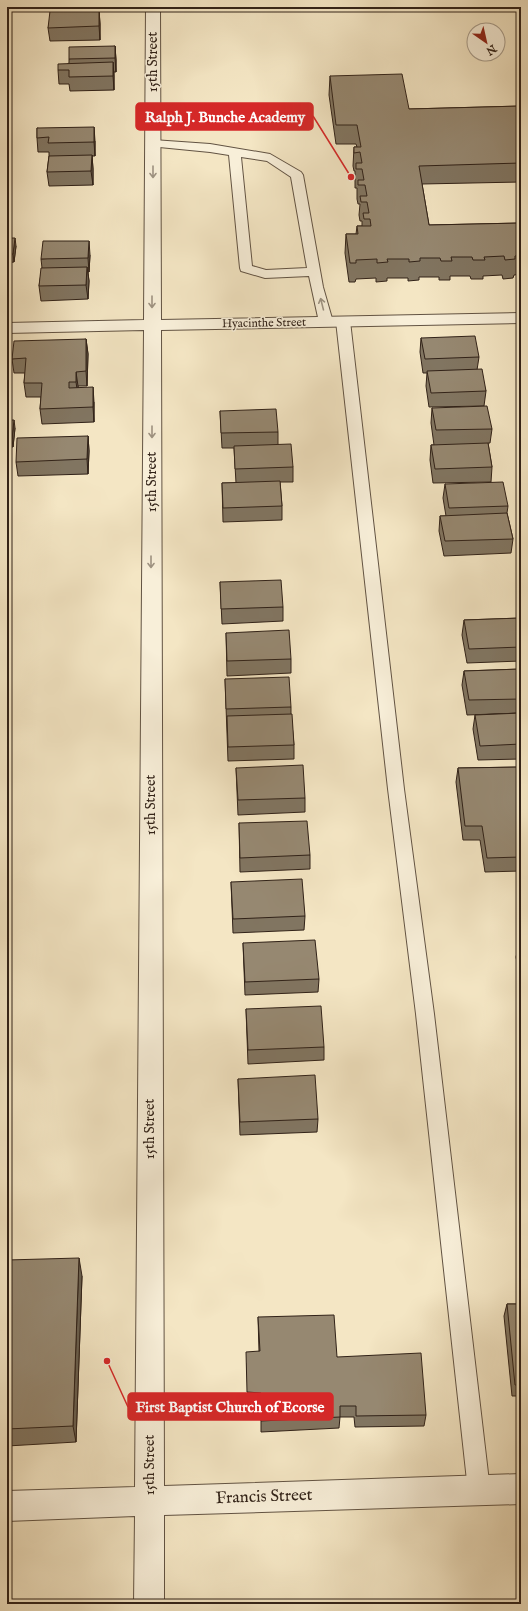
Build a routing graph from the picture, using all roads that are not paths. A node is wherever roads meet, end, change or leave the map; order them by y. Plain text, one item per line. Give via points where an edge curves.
1 (153, 7) edge
2 (153, 144) junction
3 (235, 153) junction
4 (314, 272) junction
5 (521, 318) edge
6 (335, 321) junction
7 (152, 325) junction
8 (7, 328) edge
9 (521, 1489) edge
10 (479, 1490) junction
11 (150, 1501) junction
12 (7, 1506) edge
13 (149, 1604) edge

1 - 2 street, 15th Street
2 - 3 lane via 210,148
2 -> 7 street, 15th Street
3 - 4 lane via 270,158 297,175
3 - 4 lane via 246,268 264,274
6 -> 4 lane via 317,287
5 - 6 street, Hyacinthe Street
6 - 7 street, Hyacinthe Street
6 - 10 lane via 425,1014
7 - 8 street, Hyacinthe Street
7 -> 11 street, 15th Street
9 - 10 street, Francis Street
10 - 11 street, Francis Street
11 - 12 street, Francis Street
11 - 13 street, 15th Street

